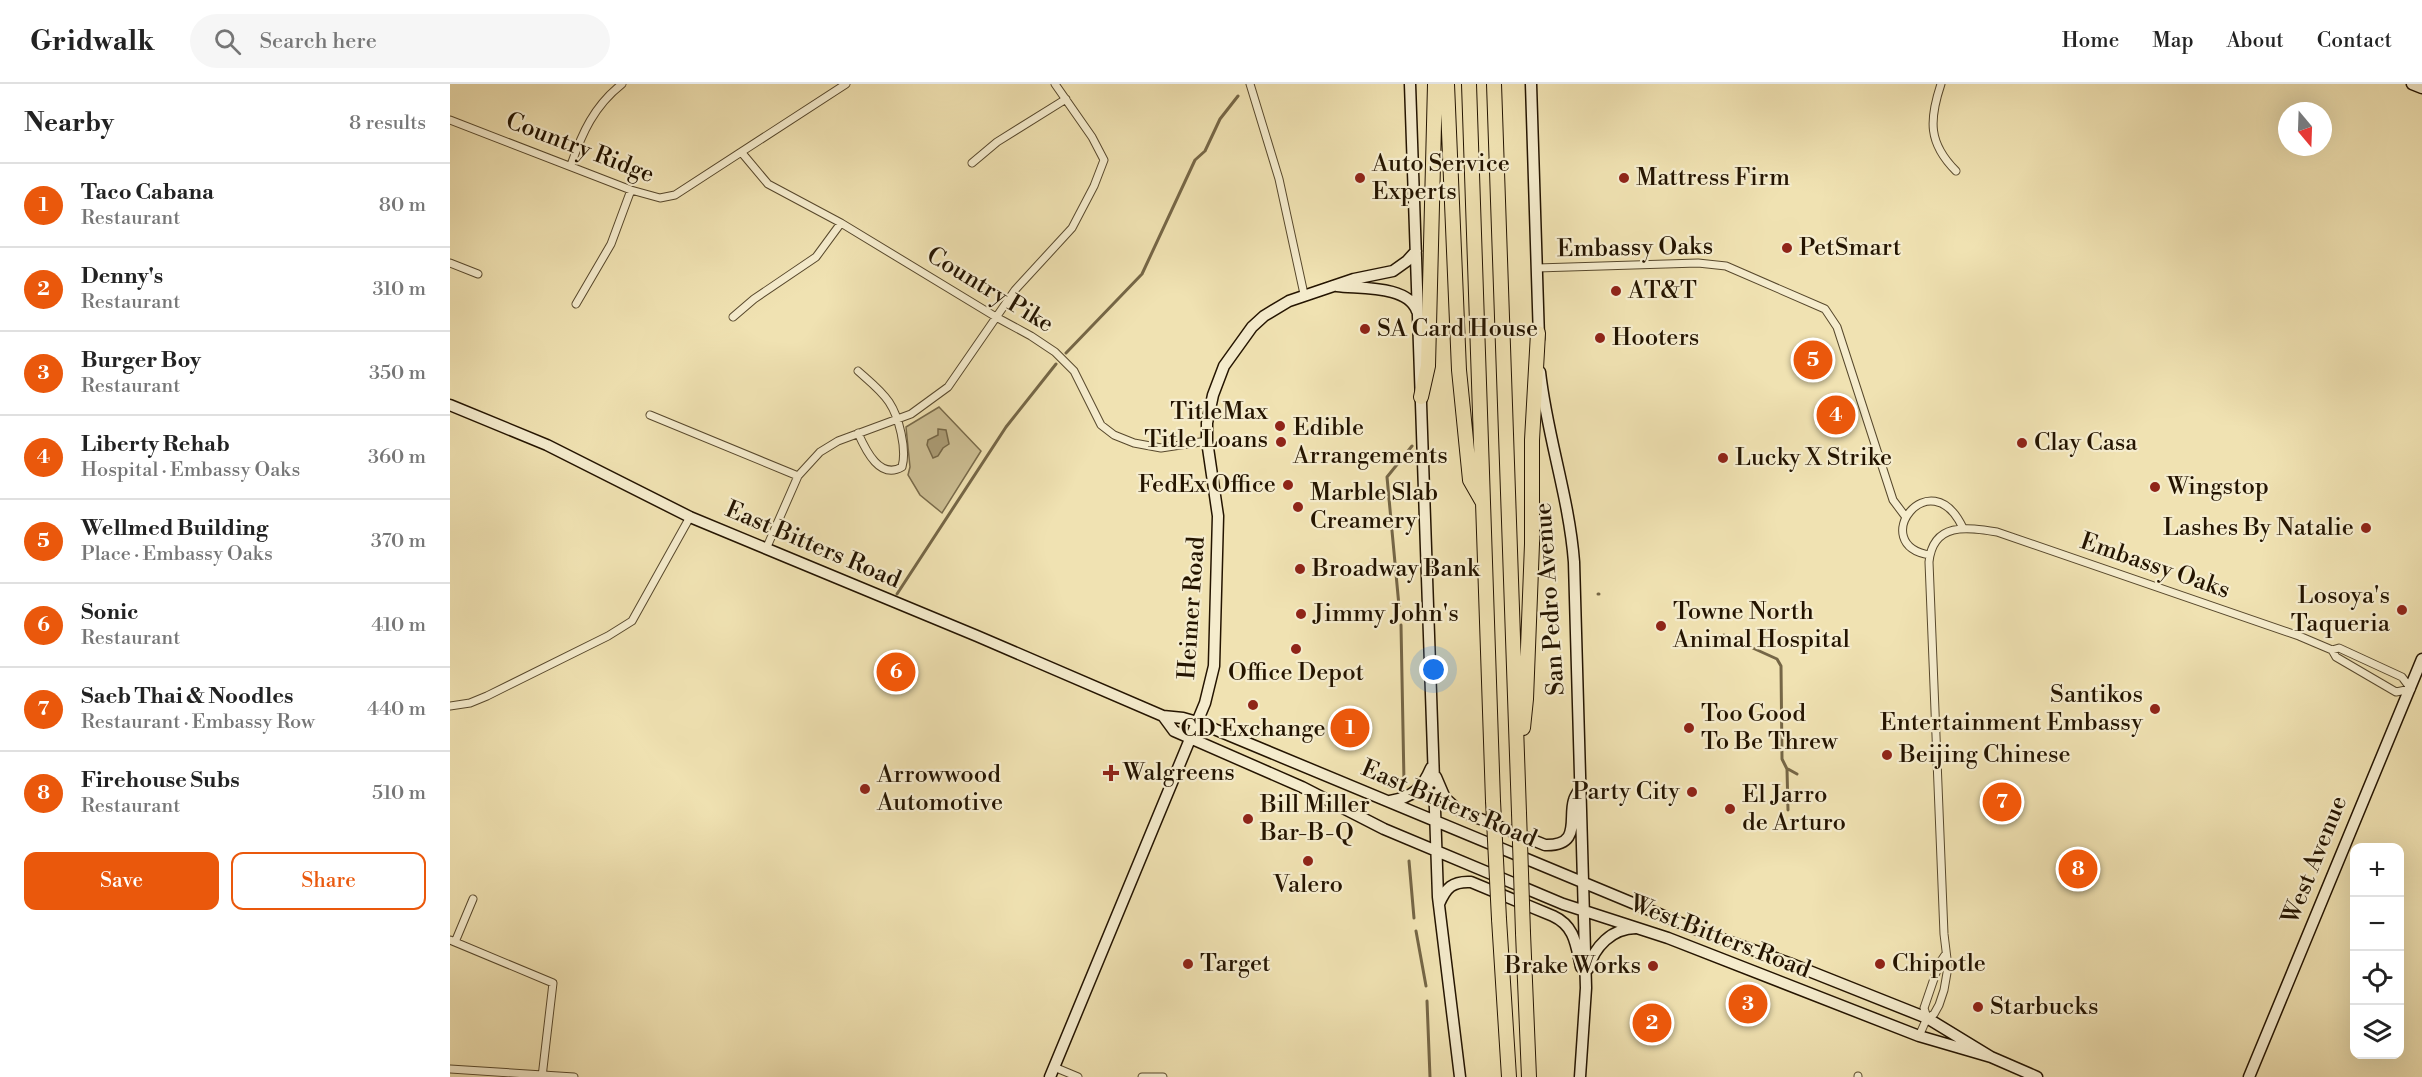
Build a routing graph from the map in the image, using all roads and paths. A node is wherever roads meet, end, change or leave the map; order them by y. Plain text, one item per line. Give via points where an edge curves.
1 (622, 84) edge
2 (846, 84) edge
3 (1055, 84) edge
4 (1250, 84) edge
5 (1410, 84) edge
6 (1435, 84) edge
7 (1447, 84) edge
8 (1469, 84) edge
9 (1494, 84) edge
10 (1530, 84) edge
11 (1941, 84) edge
12 (2412, 84) edge
13 (2422, 88) edge
14 (1066, 99) junction
15 (450, 120) edge
16 (742, 153) junction
17 (972, 163) dead end
18 (571, 165) junction
19 (1956, 171) dead end
20 (631, 190) junction
21 (841, 223) junction
22 (1416, 251) junction
23 (450, 263) edge
24 (1537, 268) junction
25 (478, 274) dead end
26 (1336, 286) junction
27 (1304, 294) junction
28 (576, 304) dead end
29 (733, 317) dead end
30 (996, 317) junction
31 (1418, 317) junction
32 (1538, 333) junction
33 (858, 371) dead end
34 (1421, 397) junction
35 (450, 405) edge
36 (650, 415) dead end
37 (896, 420) junction
38 (858, 434) junction
39 (1207, 441) junction
40 (798, 476) junction
41 (1483, 502) junction
42 (1905, 516) junction
43 (690, 517) junction
44 (1963, 528) junction
45 (766, 549) junction
46 (1930, 555) junction
47 (2332, 650) junction
48 (2422, 659) edge
49 (2411, 689) junction
50 (450, 706) edge
51 (1163, 716) junction
52 (1197, 722) junction
53 (1190, 738) junction
54 (1433, 765) junction
55 (1518, 781) junction
56 (1581, 786) junction
57 (1390, 801) junction
58 (1435, 820) junction
59 (1436, 850) junction
60 (1584, 883) junction
61 (473, 899) dead end
62 (1438, 906) junction
63 (1585, 910) junction
64 (1643, 929) junction
65 (453, 941) edge
66 (1946, 955) junction
67 (1586, 988) junction
68 (1927, 1018) junction
69 (1919, 1036) junction
70 (1507, 1052) junction
71 (1991, 1057) junction
72 (450, 1068) edge
73 (1052, 1072) edge
74 (543, 1076) edge
75 (574, 1077) edge
76 (1078, 1077) edge
77 (1142, 1077) edge
78 (1163, 1077) edge
79 (1460, 1077) edge
80 (1504, 1077) edge
81 (1509, 1077) edge
82 (1529, 1077) edge
83 (1580, 1077) edge
84 (2037, 1077) edge
85 (2248, 1077) edge

1 - 18 street via 587,123
2 - 16 street, Country Ridge
3 - 14 street
4 - 27 street via 1280,179
5 - 22 main road
6 - 34 highway via 1428,366
7 - 41 highway via 1459,370 1470,480
8 - 41 highway
9 - 55 highway
10 - 24 main road, San Pedro Avenue
11 - 19 street via 1933,121 1935,141 1942,158
12 - 13 main road
14 - 17 street via 997,142
14 - 30 street via 1104,160 1072,228 1015,290
15 - 18 street, Country Ridge
16 - 20 street, Country Ridge via 675,195 660,198
16 - 21 street, Country Pike via 768,184
18 - 20 street, Country Ridge
20 - 28 street via 611,244
21 - 29 street via 816,257
21 - 30 street, Country Pike
22 - 26 main road, Heimer Road via 1393,271
22 - 31 main road
23 - 25 street
24 - 32 main road, San Pedro Avenue
24 - 42 street, Embassy Oaks via 1698,263 1726,266 1825,309 1837,327 1893,500
26 - 27 main road, Heimer Road
26 - 31 main road, Heimer Road via 1398,293 1411,300
27 - 39 main road, Heimer Road via 1264,316 1231,353 1213,394
30 - 37 street via 948,387 923,407
30 - 39 street, Country Pike via 1055,352 1074,371 1101,425 1114,435 1161,448
31 - 34 main road
32 - 55 highway via 1526,699
32 - 56 main road, San Pedro Avenue via 1544,401 1573,551
33 - 37 street via 888,401
34 - 54 main road
35 - 43 main road, East Bitters Road via 547,445
36 - 40 street
37 - 38 street
37 - 38 street via 904,460 902,467 894,471 888,471 868,455
38 - 40 street via 830,445
39 - 52 main road, Heimer Road via 1218,516 1216,640 1214,666
40 - 45 street
41 - 70 highway, bridge via 1493,801
42 - 44 street via 1913,506 1938,502 1949,507
42 - 46 street, Embassy Oaks via 1902,529 1906,542 1913,550
43 - 45 main road, East Bitters Road
43 - 50 street via 632,621 487,696
44 - 46 street via 1942,534
44 - 47 street, Embassy Oaks via 1997,532
45 - 51 main road, East Bitters Road
46 - 66 street
47 - 49 street, Embassy Oaks via 2339,648 2402,677
47 - 49 street, Embassy Oaks via 2336,657 2396,692
48 - 49 main road, West Avenue
49 - 85 main road, West Avenue
51 - 52 main road, East Bitters Road
51 - 53 main road, East Bitters Road via 1174,731
52 - 53 main road, Heimer Road
52 - 57 main road, East Bitters Road
53 - 59 main road, East Bitters Road
53 - 73 main road, Heimer Road
54 - 56 main road via 1444,796 1456,808 1545,845 1557,844 1570,834 1573,801
54 - 57 main road via 1416,793
54 - 58 main road
55 - 82 highway, bridge
56 - 60 main road, San Pedro Avenue
57 - 58 main road, East Bitters Road
58 - 59 main road
58 - 60 main road, East Bitters Road
59 - 62 main road
59 - 63 main road, West Bitters Road
60 - 63 main road, San Pedro Avenue
60 - 68 main road, West Bitters Road
61 - 65 street
62 - 67 main road via 1450,886 1468,882 1561,920 1571,929
62 - 79 main road
63 - 64 main road, West Bitters Road
63 - 67 main road, San Pedro Avenue
64 - 67 main road via 1624,930 1602,943 1590,962
64 - 69 main road, West Bitters Road
65 - 74 street via 552,983
66 - 68 street via 1939,964 1924,1008
66 - 68 street via 1944,990 1936,1011
67 - 83 main road, San Pedro Avenue
68 - 69 street
68 - 71 main road, West Bitters Road
69 - 71 main road, West Bitters Road
70 - 80 highway
70 - 81 highway
71 - 84 main road, West Bitters Road
72 - 74 street
73 - 76 street
74 - 75 street
77 - 78 street

